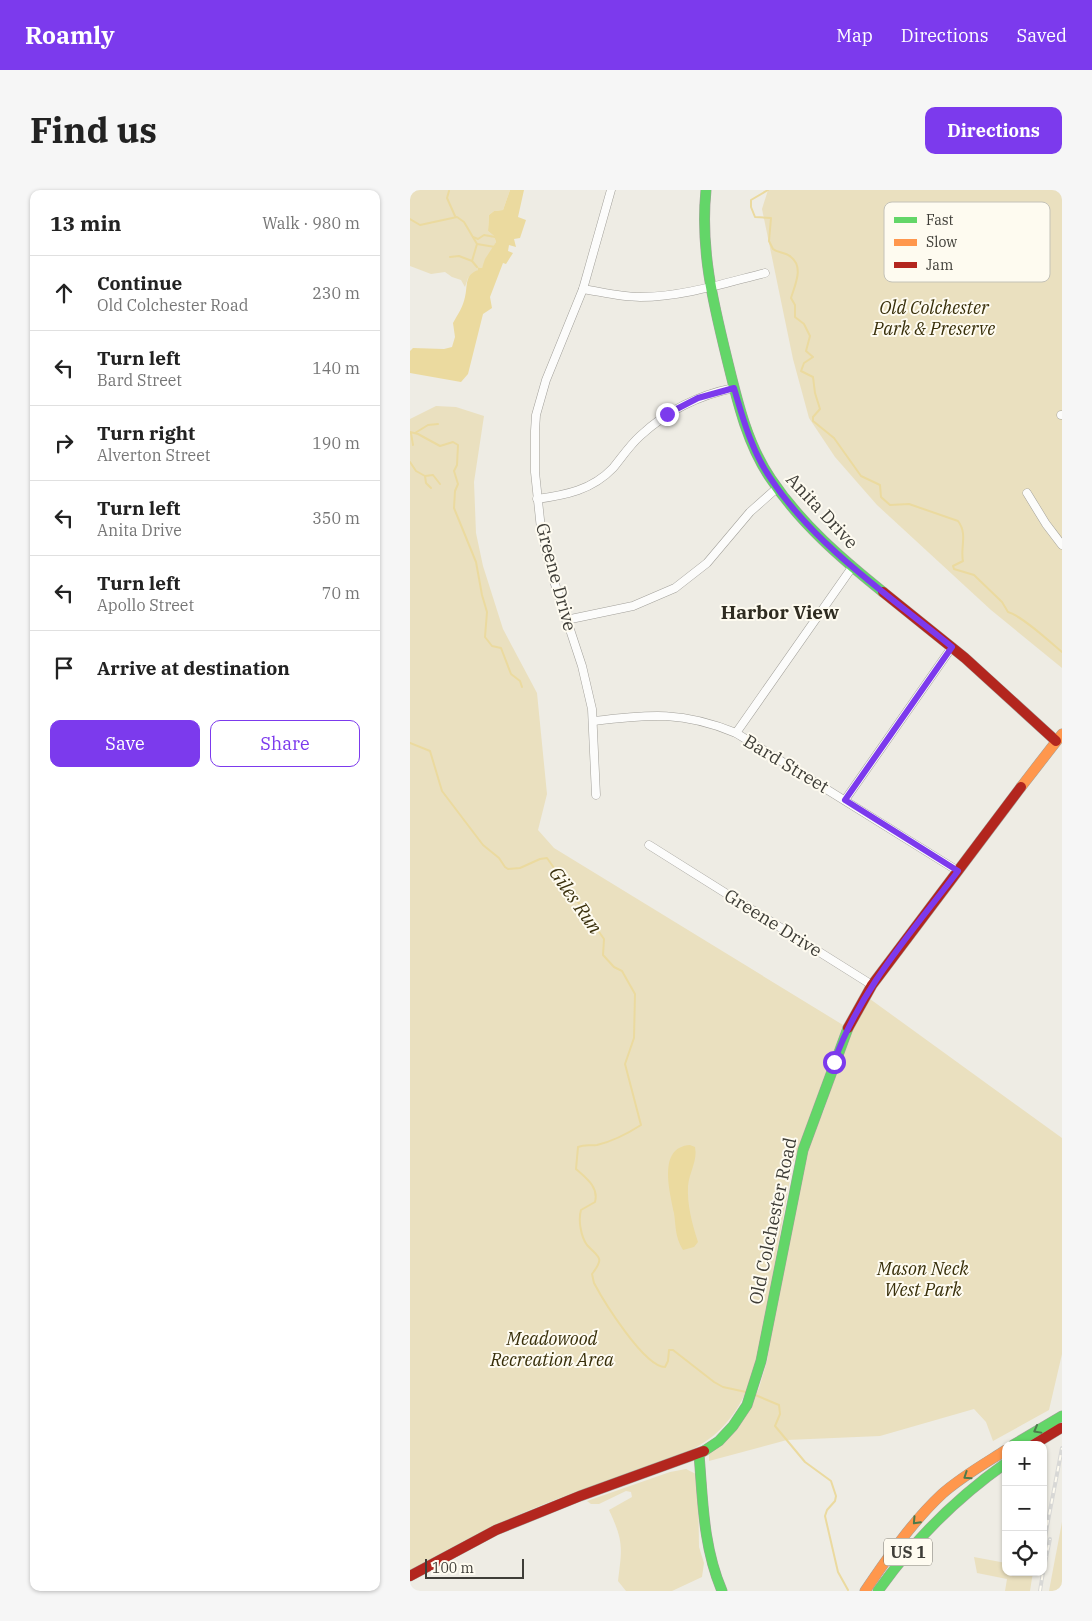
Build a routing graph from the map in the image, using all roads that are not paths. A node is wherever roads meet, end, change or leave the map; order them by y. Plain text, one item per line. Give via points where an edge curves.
1 (611, 190) edge
2 (706, 190) edge
3 (765, 273) dead end
4 (709, 287) junction
5 (583, 289) junction
6 (734, 388) junction
7 (777, 488) junction
8 (1027, 493) dead end
9 (537, 499) junction
10 (1062, 545) edge
11 (853, 566) junction
12 (566, 620) junction
13 (952, 647) junction
14 (594, 721) junction
15 (736, 733) junction
16 (1059, 737) edge
17 (596, 795) dead end
18 (845, 800) junction
19 (649, 845) dead end
20 (958, 871) junction
21 (872, 985) junction
22 (1062, 1416) edge
23 (1061, 1428) edge
24 (1020, 1441) edge
25 (1040, 1441) edge
26 (1002, 1453) edge
27 (699, 1454) junction
28 (1002, 1466) edge
29 (410, 1576) edge
30 (722, 1591) edge
31 (865, 1591) edge
32 (878, 1591) edge

1 - 5 street, Greene Drive
2 - 4 main road, Anita Drive via 703,236
3 - 4 street
4 - 5 street via 642,297
4 - 6 main road, Anita Drive
5 - 9 street, Greene Drive via 546,380 536,415
6 - 7 main road, Anita Drive via 751,442
6 - 9 street via 698,398 667,414 639,437 607,474 588,487
7 - 11 main road, Anita Drive
7 - 12 street via 750,512 707,563 675,588 634,606
8 - 10 street
9 - 12 street, Greene Drive via 548,560
11 - 13 main road, Anita Drive
11 - 15 street
12 - 14 street, Greene Drive via 587,684
13 - 16 main road, Anita Drive
13 - 18 street
14 - 15 street, Bard Street via 670,715 714,724
14 - 17 street, Greene Drive
15 - 18 street, Bard Street
16 - 20 main road, Old Colchester Road
18 - 20 street, Bard Street
19 - 21 street, Greene Drive
20 - 21 main road, Old Colchester Road
21 - 27 main road, Old Colchester Road via 849,1025 803,1150 754,1386 730,1430 711,1448
22 -> 24 main road
23 - 25 main road
26 -> 31 main road, US 1 via 956,1483 922,1515
27 - 29 main road, Old Colchester Road via 496,1530
27 - 30 main road via 706,1542
28 - 32 main road, US 1 via 940,1515

